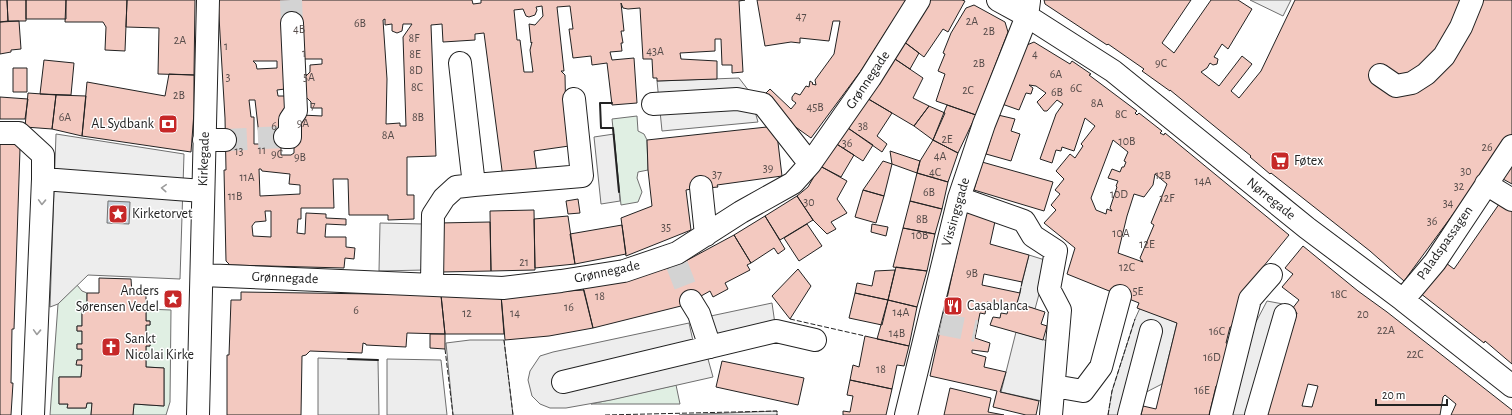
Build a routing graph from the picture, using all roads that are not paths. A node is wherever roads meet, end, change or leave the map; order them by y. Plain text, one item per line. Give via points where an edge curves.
1 (208, 0) edge
2 (919, 0) edge
3 (998, 0) edge
4 (1472, 0) edge
5 (1028, 8) edge
6 (292, 23) tunnel mouth
7 (460, 63) dead end
8 (1380, 75) dead end
9 (574, 99) dead end
10 (653, 104) dead end
11 (0, 133) edge
12 (285, 137) dead end
13 (1512, 146) edge
14 (810, 164) junction
15 (43, 179) junction
16 (1486, 184) junction
17 (474, 185) junction
18 (701, 187) dead end
19 (203, 191) junction
20 (958, 198) junction
21 (1512, 200) edge
22 (706, 235) junction
23 (202, 275) junction
24 (1271, 275) dead end
25 (432, 284) junction
26 (1120, 296) dead end
27 (1403, 300) junction
28 (691, 301) tunnel mouth
29 (1285, 315) dead end
30 (1151, 331) dead end
31 (815, 340) dead end
32 (710, 347) junction
33 (563, 382) dead end
34 (1054, 386) junction
35 (1512, 386) edge
36 (33, 415) edge
37 (198, 415) edge
38 (906, 415) edge
39 (1051, 415) edge
40 (1129, 415) edge
41 (1221, 415) edge
42 (1256, 415) edge

1 - 19 street, Kirkegade via 215,140
2 - 14 street, Grønnegade via 870,78
3 - 5 street, Nørregade
4 - 8 street via 1444,56 1426,74 1412,83 1396,86
5 - 20 street, Vissingsgade
5 - 27 street, Nørregade via 1113,71 1306,228
6 - 12 street via 296,111 290,120 290,137
7 - 17 street
9 - 17 street via 582,176
10 - 14 street via 737,99 763,104
11 - 15 street via 19,133 43,155
13 - 16 street, Paladspassagen
14 - 22 street, Grønnegade via 793,183
19 -> 15 street
15 -> 36 street
16 - 21 street
16 - 27 street, Paladspassagen via 1435,262
17 - 25 street via 456,187 444,198 433,215
18 - 22 street
19 - 23 street, Kirkegade
20 - 34 street via 1024,221 1033,236 1056,251 1049,290 1060,310
20 - 38 street, Vissingsgade via 935,322 915,378
22 - 25 street, Grønnegade via 677,253 674,260 624,270 503,288
23 - 25 street, Grønnegade
23 - 37 street, Kirkegade
24 - 41 street via 1250,299
26 - 34 street via 1101,367 1083,391
27 - 35 street, Nørregade
28 - 32 street via 699,314
29 - 42 street
30 - 40 street
31 - 32 street via 776,331
32 - 33 street
34 - 39 street

